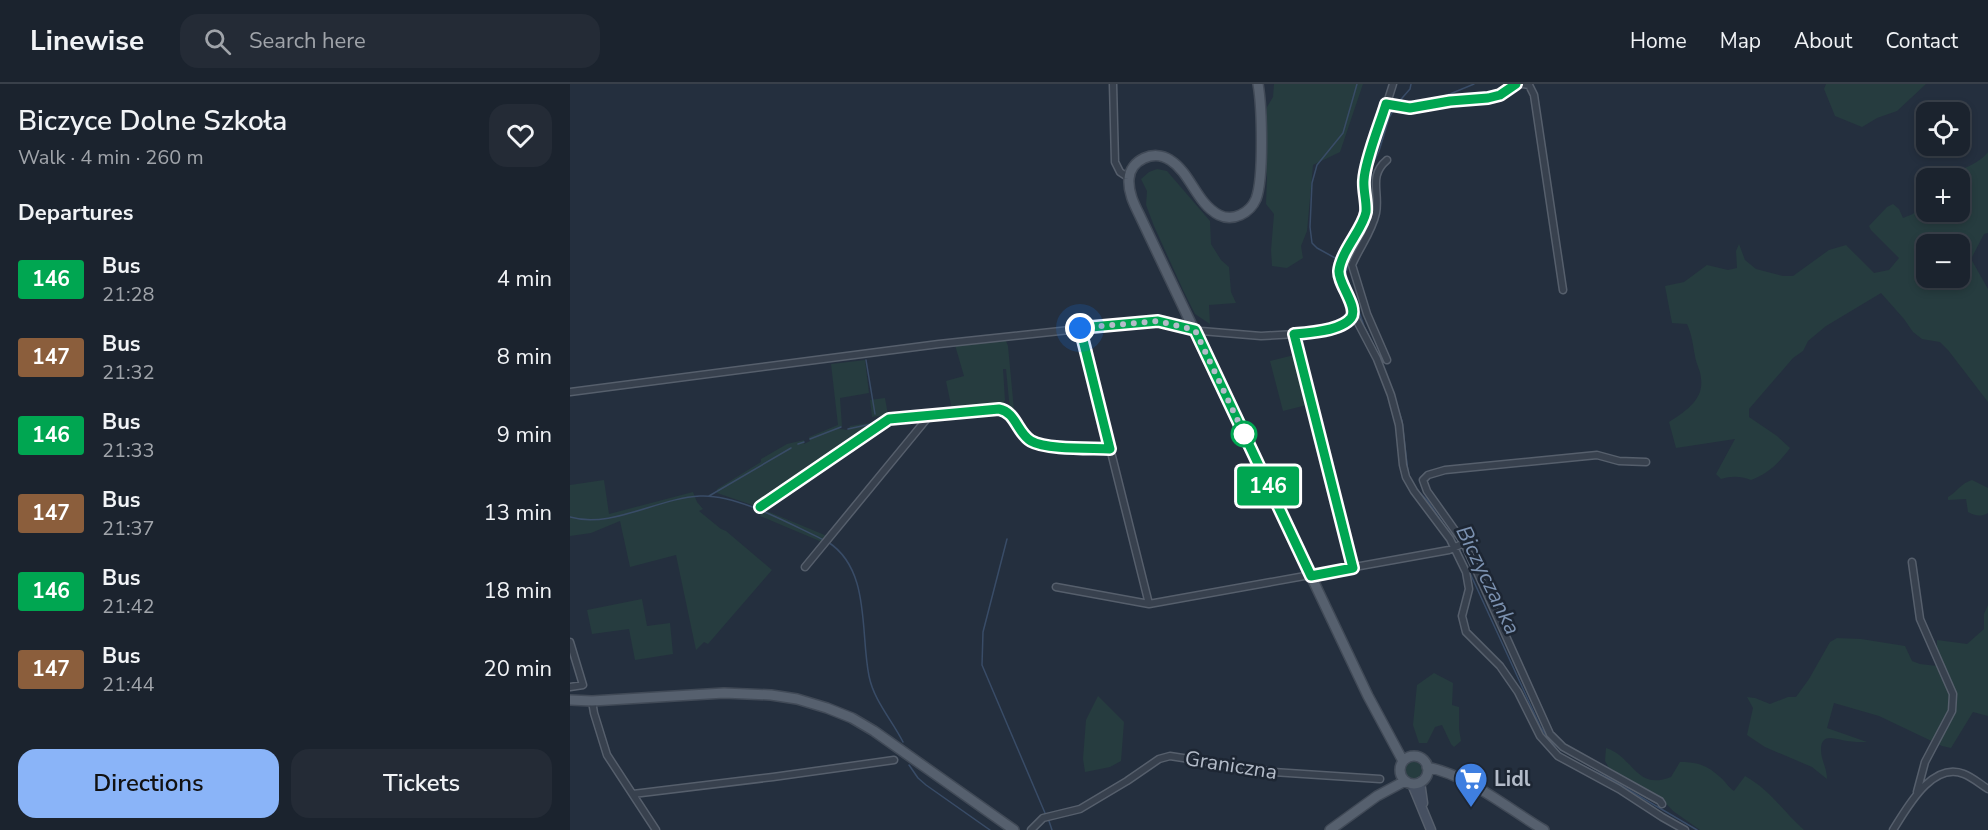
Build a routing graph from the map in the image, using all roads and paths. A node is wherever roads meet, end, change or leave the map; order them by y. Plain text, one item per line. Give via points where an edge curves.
1 (1113, 84) edge
2 (1258, 84) edge
3 (1393, 84) edge
4 (1516, 84) edge
5 (1522, 84) edge
6 (1389, 105) junction
7 (1388, 160) dead end
8 (1129, 178) junction
9 (1366, 213) junction
10 (1376, 213) junction
11 (1563, 290) dead end
12 (1359, 316) junction
13 (1080, 328) junction
14 (1195, 330) junction
15 (1294, 334) junction
16 (1387, 360) dead end
17 (570, 392) edge
18 (930, 415) junction
19 (1110, 449) junction
20 (1646, 462) dead end
21 (760, 507) dead end
22 (1464, 543) junction
23 (1455, 548) junction
24 (1912, 562) dead end
25 (805, 567) dead end
26 (1353, 568) junction
27 (1311, 576) junction
28 (1056, 587) dead end
29 (1149, 604) junction
30 (570, 642) edge
31 (570, 687) edge
32 (570, 700) edge
33 (592, 701) junction
34 (570, 706) edge
35 (1406, 759) junction
36 (894, 760) dead end
37 (1415, 777) junction
38 (1380, 779) dead end
39 (1988, 789) edge
40 (1917, 792) junction
41 (633, 794) junction
42 (1662, 804) dead end
43 (656, 830) edge
44 (1014, 830) edge
45 (1031, 830) edge
46 (1330, 830) edge
47 (1431, 830) edge
48 (1544, 830) edge
49 (1685, 830) edge
50 (1893, 830) edge

1 - 8 street via 1115,162
2 - 8 main road via 1259,182 1256,198 1248,210 1235,217 1223,217 1211,210 1178,167 1166,158 1143,159 1134,166
3 - 6 street
4 - 6 street via 1488,98 1410,108
5 - 11 street via 1529,86 1534,95
6 - 9 street via 1364,179
7 - 10 street via 1376,176
8 - 14 main road via 1135,204
9 - 10 street
9 - 12 street via 1339,274 1353,313
10 - 12 street via 1352,265
12 - 15 street via 1327,330
12 - 16 street
12 - 23 street via 1391,395 1406,477
13 - 14 street via 1158,321
13 - 17 street
13 - 19 street
14 - 15 street via 1261,336
14 - 27 main road
15 - 26 street
18 - 19 street via 999,409 1007,411 1023,435 1038,444
18 - 21 street via 891,418
18 - 25 street
19 - 29 street
20 - 22 street via 1597,455 1428,475 1423,480 1427,491
22 - 23 street
22 - 42 street via 1550,734 1563,747
23 - 26 street
23 - 49 street via 1468,581 1462,616 1466,632 1500,666 1549,748 1568,763
24 - 40 street via 1920,619 1953,694 1952,711 1925,762
26 - 27 street
27 - 29 street
27 - 35 main road via 1374,710
28 - 29 street
30 - 31 street via 583,685
32 - 33 main road
33 - 34 main road
33 - 41 street via 607,755
33 - 44 main road via 749,693 797,699 827,708 874,731
35 - 37 main road via 1400,767
35 - 37 main road via 1419,757 1424,761
36 - 41 street
37 - 46 main road via 1377,796
37 - 47 main road
37 - 48 main road via 1448,774
38 - 45 street, Graniczna via 1273,772 1170,756 1080,809 1043,818
39 - 40 street via 1964,773 1952,771
40 - 50 street
41 - 43 street

